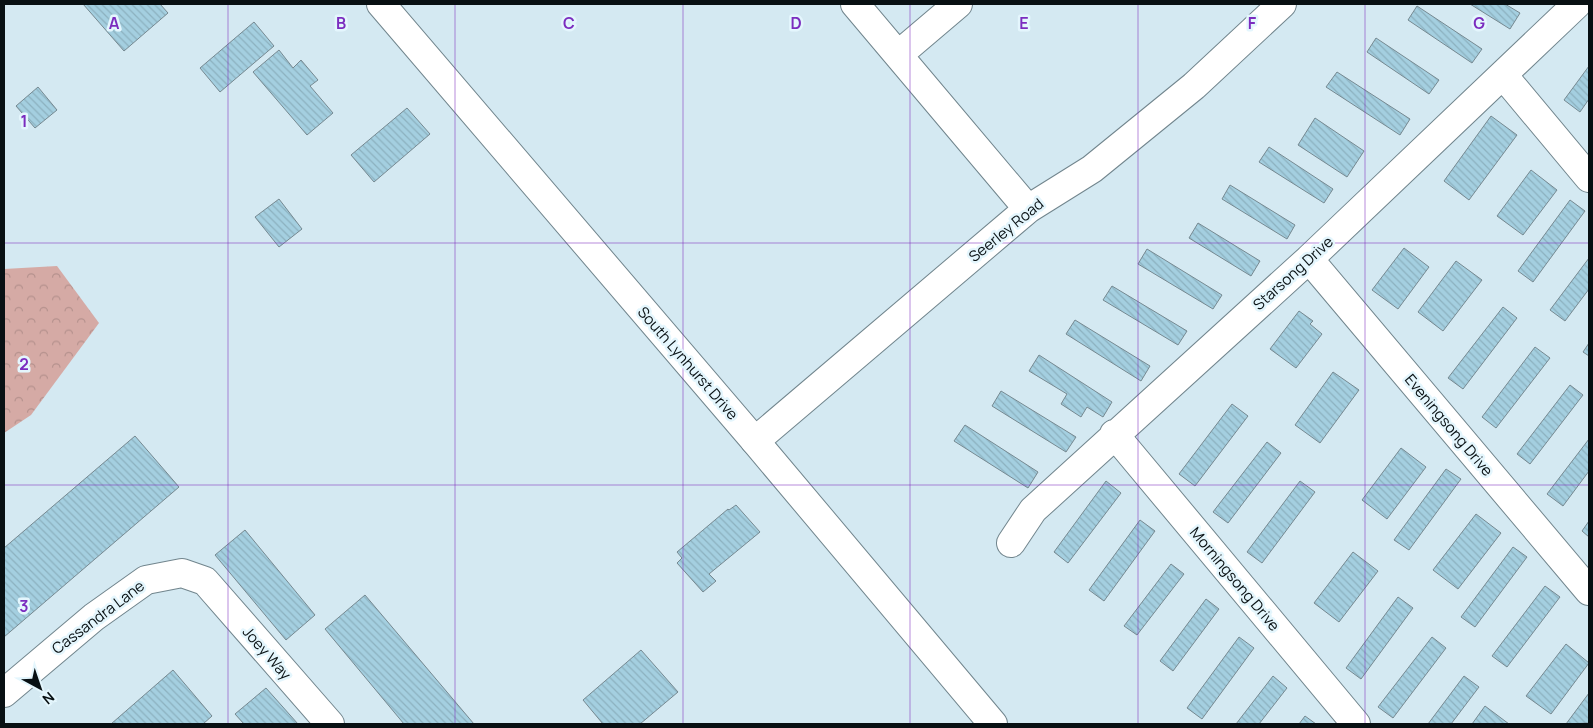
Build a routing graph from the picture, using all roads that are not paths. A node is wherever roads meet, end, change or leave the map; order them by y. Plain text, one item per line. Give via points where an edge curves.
1 (381, 4) edge
2 (855, 4) edge
3 (958, 4) edge
4 (1282, 4) edge
5 (1577, 4) edge
6 (898, 55) junction
7 (1502, 75) junction
8 (1589, 178) edge
9 (1028, 209) junction
10 (1309, 258) junction
11 (1114, 434) junction
12 (755, 441) junction
13 (1012, 543) dead end
14 (205, 581) joint
15 (1589, 591) edge
16 (4, 693) edge
17 (330, 724) edge
18 (993, 724) edge
19 (1356, 724) edge

1 - 12 street, South Lynhurst Drive
2 - 6 street
3 - 6 street
4 - 9 street, Seerley Road via 1194,86 1092,169
5 - 7 street, Starsong Drive
6 - 9 street
7 - 8 street
7 - 10 street, Starsong Drive
9 - 12 street, Seerley Road
10 - 11 street, Starsong Drive
10 - 15 street, Eveningsong Drive
11 - 13 street, Starsong Drive via 1033,510
11 - 19 street, Morningsong Drive
12 - 18 street, South Lynhurst Drive
14 - 16 street, Cassandra Lane via 182,573 146,580 94,617
14 - 17 street, Joey Way

